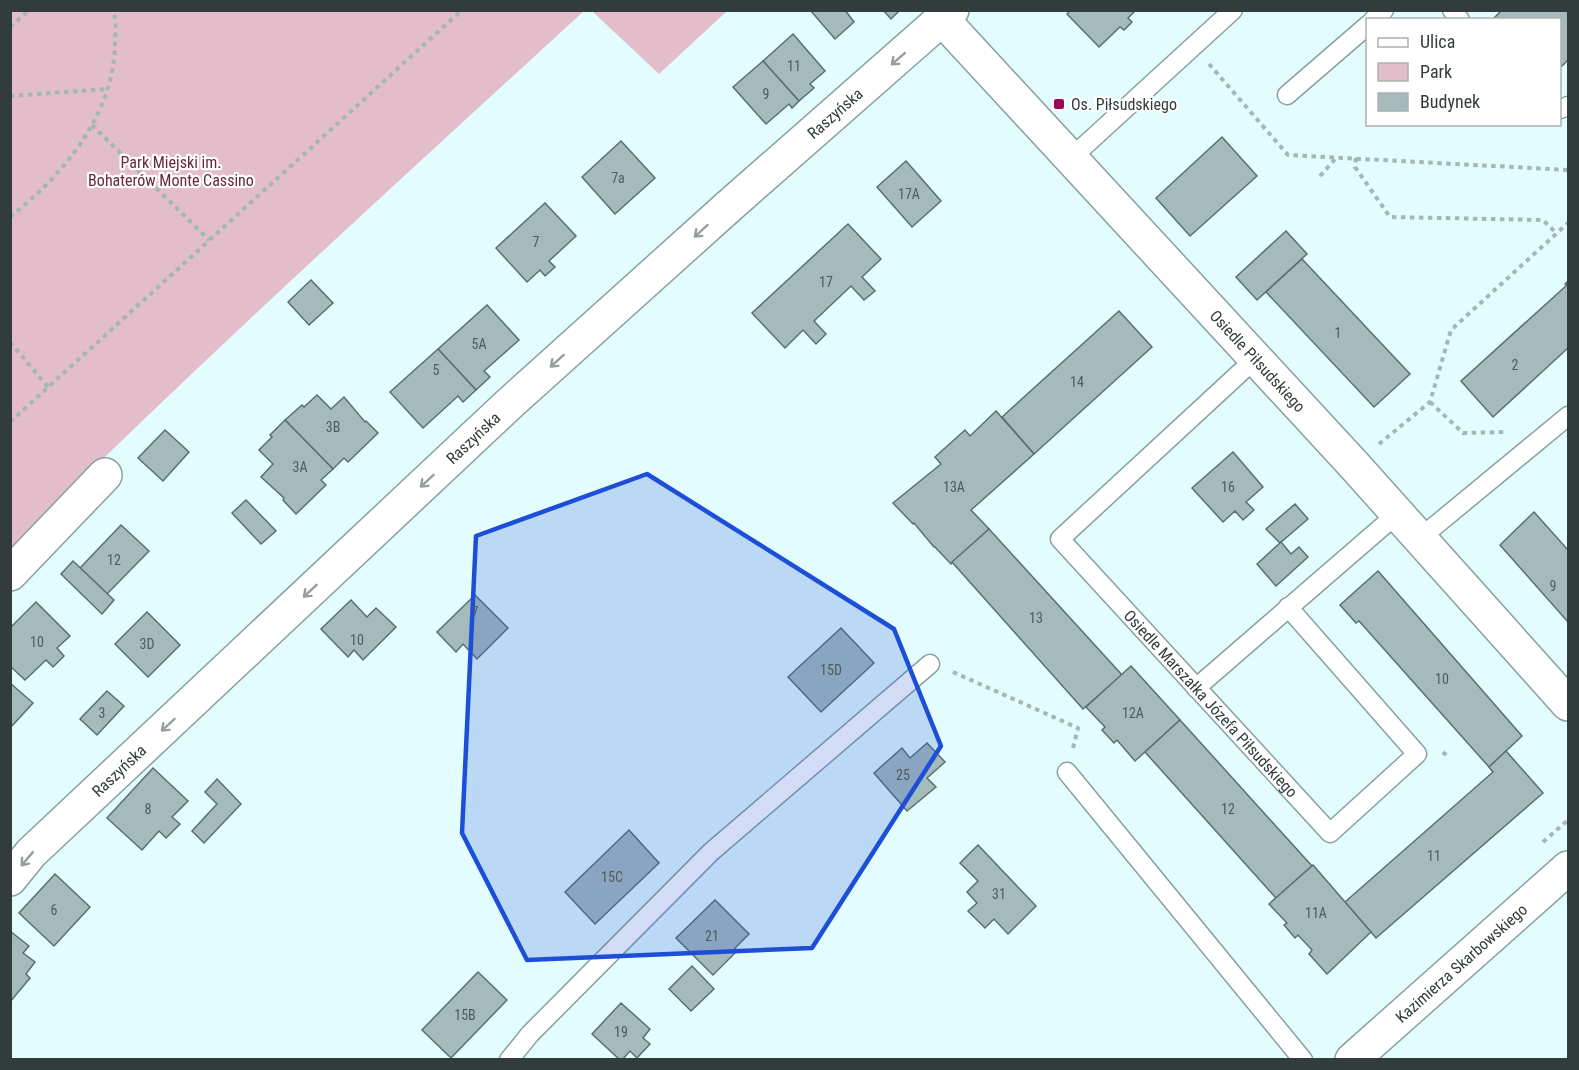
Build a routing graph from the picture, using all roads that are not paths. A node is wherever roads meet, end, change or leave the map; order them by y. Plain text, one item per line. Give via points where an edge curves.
1 (1233, 10) edge
2 (947, 16) edge
3 (1366, 27) edge
4 (1287, 95) dead end
5 (1070, 159) junction
6 (1256, 358) junction
7 (1569, 416) edge
8 (105, 475) dead end
9 (1397, 514) junction
10 (1419, 539) junction
11 (10, 574) edge
12 (1288, 607) junction
13 (930, 664) road end
14 (1196, 688) junction
15 (1569, 704) edge
16 (1067, 772) road end
17 (1569, 868) edge
18 (10, 879) edge
19 (509, 1059) edge
20 (1303, 1059) edge
21 (1352, 1059) edge

1 - 5 lane
2 - 5 street, Osiedle Piłsudskiego
2 -> 18 street, Raszyńska via 498,414 31,853
3 - 4 lane
5 - 6 street, Osiedle Piłsudskiego
6 - 9 street, Osiedle Piłsudskiego
6 - 14 lane, Osiedle Marszałka Józefa Piłsudskiego via 1060,539
7 - 10 lane
8 - 11 street
9 - 10 street, Osiedle Piłsudskiego
9 - 12 lane
10 - 15 street, Osiedle Piłsudskiego
12 - 14 lane
12 - 14 lane, Osiedle Marszałka Józefa Piłsudskiego via 1417,754 1330,833
13 - 19 lane via 711,852
16 - 20 lane
17 - 21 street, Kazimierza Skarbowskiego

